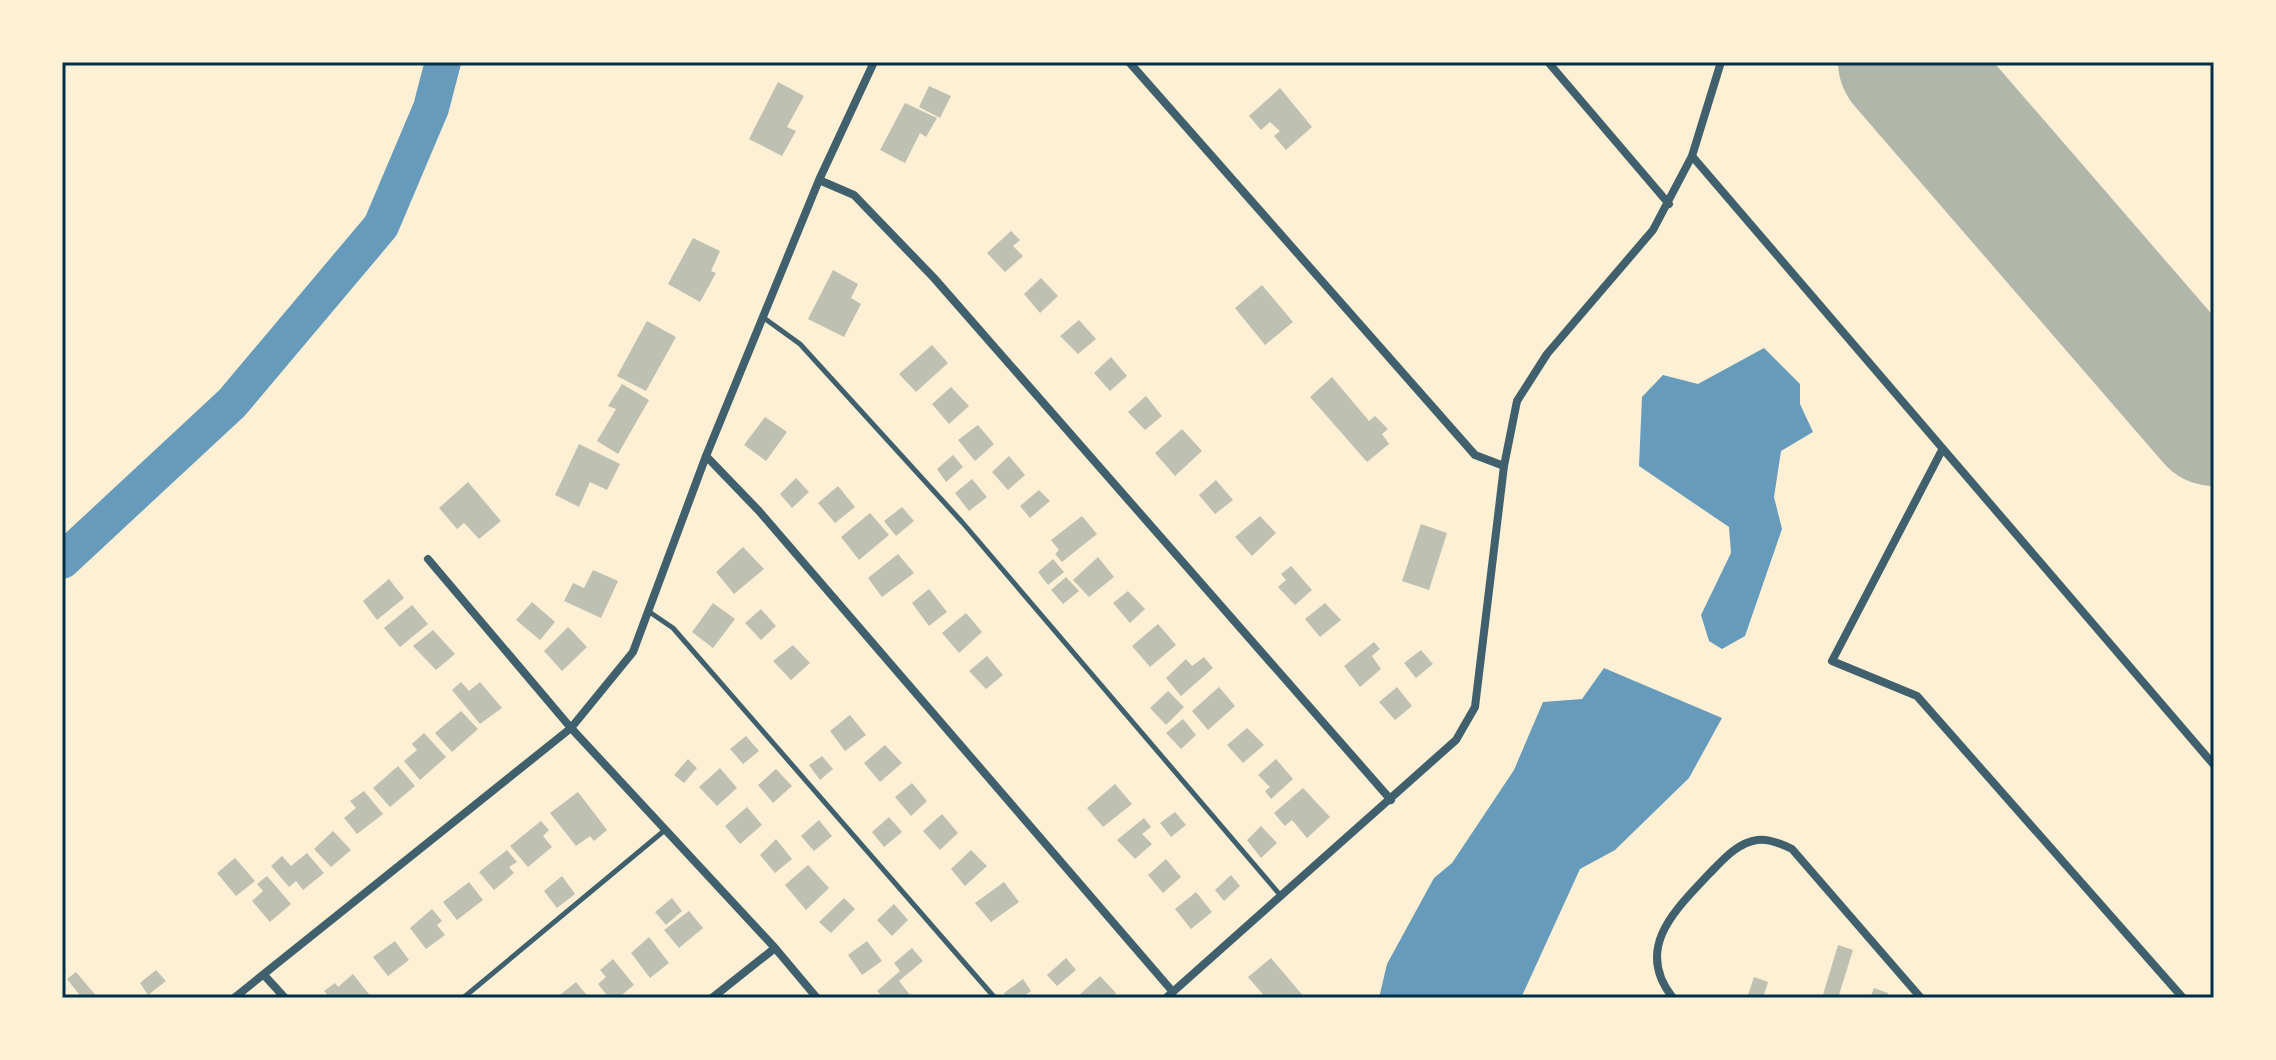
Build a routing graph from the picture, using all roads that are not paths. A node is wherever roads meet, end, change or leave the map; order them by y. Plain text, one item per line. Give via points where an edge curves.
1 (874, 62) edge
2 (1129, 62) edge
3 (1548, 62) edge
4 (1721, 62) edge
5 (1692, 156) junction
6 (819, 180) junction
7 (1669, 204) junction
8 (763, 317) junction
9 (1942, 450) junction
10 (706, 456) junction
11 (1504, 466) junction
12 (428, 559) dead end
13 (648, 611) junction
14 (571, 728) junction
15 (2214, 765) edge
16 (1391, 800) junction
17 (665, 830) junction
18 (1281, 896) junction
19 (775, 948) junction
20 (264, 975) junction
21 (1169, 995) edge
22 (234, 998) edge
23 (285, 998) edge
24 (463, 998) edge
25 (712, 998) edge
26 (817, 998) edge
27 (995, 998) edge
28 (1673, 998) edge
29 (1921, 998) edge
30 (2183, 998) edge

1 - 6 street
2 - 11 street via 1475,455
3 - 7 street
4 - 5 street
5 - 7 street
5 - 9 street
6 - 8 street
6 - 16 street via 854,195 934,278
7 - 11 street via 1547,354 1517,401
8 - 10 street
8 - 18 lane via 800,344 962,522
9 - 15 street
9 - 30 street via 1832,661 1917,696
10 - 13 street
10 - 21 street via 759,511
11 - 16 street via 1475,707 1456,740
12 - 14 street
13 - 14 street via 633,652
13 - 27 lane via 673,628
14 - 17 street
14 - 20 street
16 - 18 street
17 - 19 street
17 - 24 lane
18 - 21 street
19 - 25 street
19 - 26 street
20 - 22 street
20 - 23 street
28 - 29 street via 1657,964 1660,935 1671,914 1731,851 1757,840 1792,849

